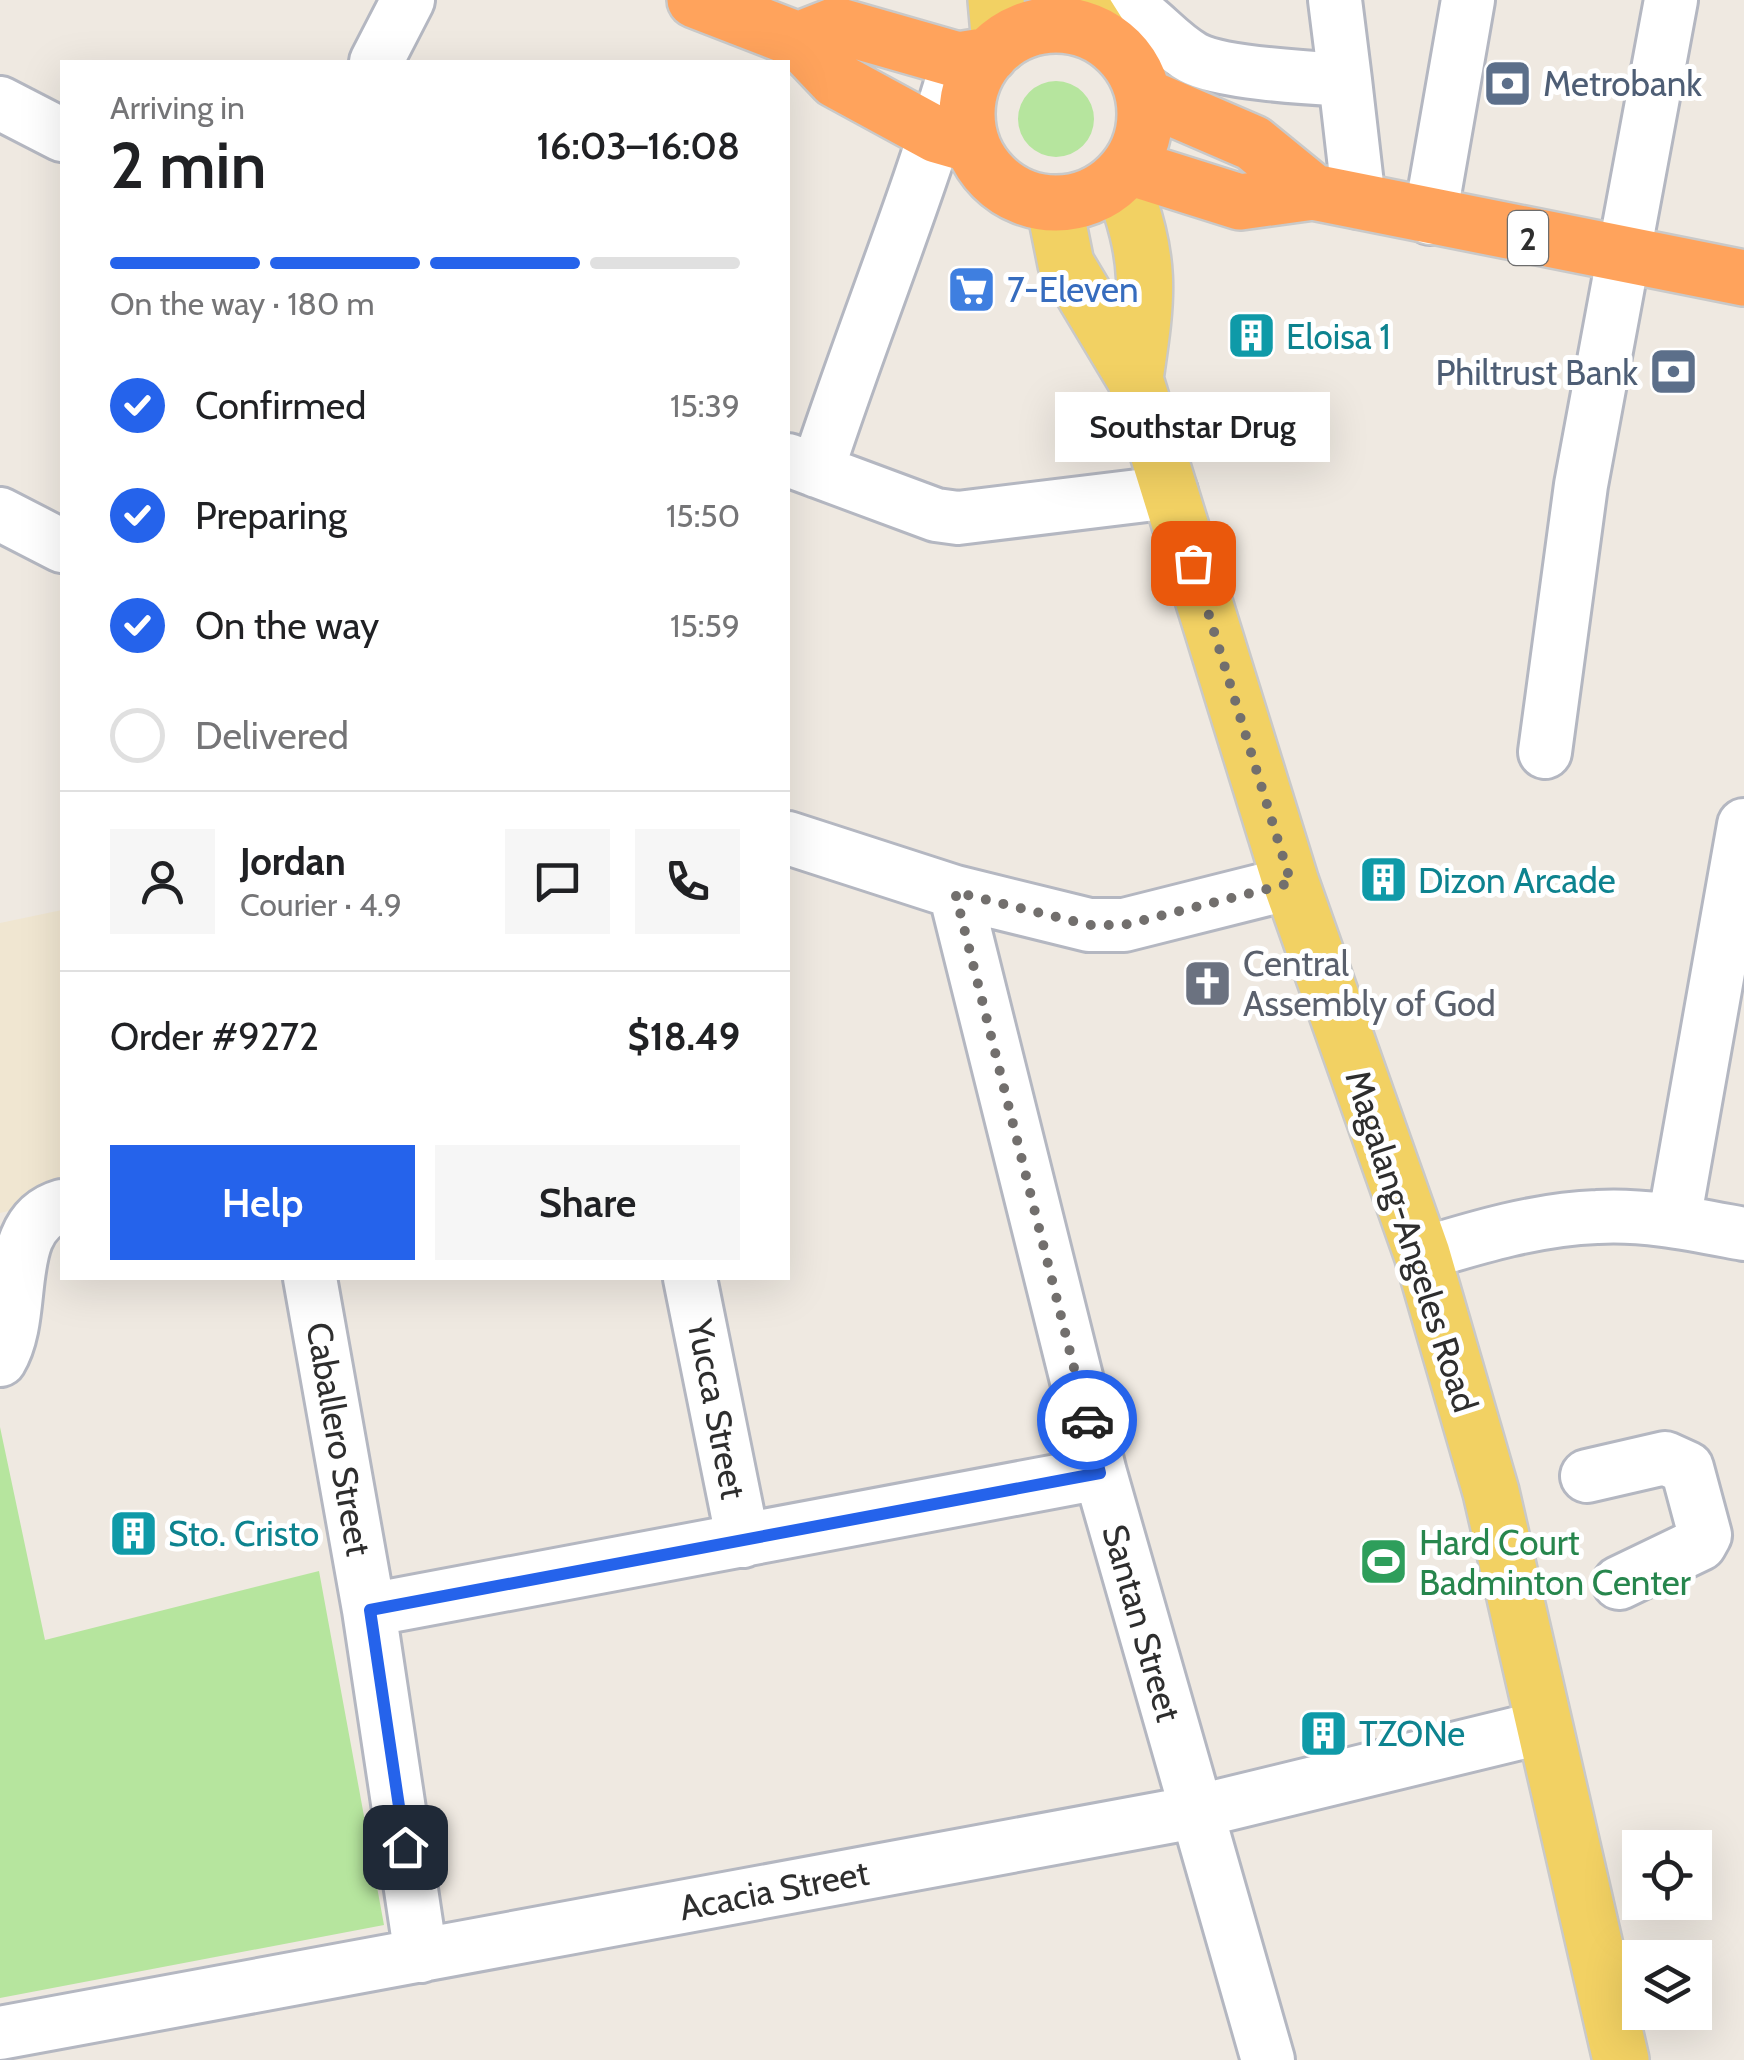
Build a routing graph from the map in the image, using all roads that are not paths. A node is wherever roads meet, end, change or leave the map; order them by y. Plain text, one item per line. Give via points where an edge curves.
1 (408, 0) edge
2 (695, 0) edge
3 (1336, 0) edge
4 (1468, 0) edge
5 (1671, 0) edge
6 (1097, 12) edge
7 (798, 40) junction
8 (986, 40) edge
9 (377, 60) edge
10 (1345, 80) junction
11 (1144, 96) junction
12 (0, 103) edge
13 (60, 134) edge
14 (954, 140) junction
15 (1124, 172) junction
16 (1336, 197) junction
17 (1054, 204) junction
18 (1430, 218) junction
19 (1627, 258) junction
20 (1744, 278) edge
21 (1135, 379) junction
22 (802, 465) edge
23 (1172, 492) junction
24 (0, 514) edge
25 (60, 545) edge
26 (1545, 752) dead end
27 (1744, 825) edge
28 (790, 839) edge
29 (1291, 883) junction
30 (955, 892) junction
31 (60, 1207) edge
32 (1674, 1221) junction
33 (1744, 1234) edge
34 (1422, 1254) junction
35 (310, 1280) edge
36 (690, 1280) edge
37 (0, 1360) edge
38 (1100, 1473) junction
39 (1587, 1476) dead end
40 (744, 1541) junction
41 (1619, 1583) dead end
42 (370, 1610) junction
43 (1544, 1726) junction
44 (1195, 1812) junction
45 (422, 1956) junction
46 (0, 2032) edge
47 (1268, 2060) edge
48 (1621, 2060) edge

1 - 9 street
2 - 7 highway
3 - 10 street
4 - 18 street
5 - 19 street
6 - 8 highway via 1067,25
6 - 10 street via 1155,22 1195,60 1276,76
6 - 11 highway
7 - 8 highway via 836,25
7 - 14 highway via 836,80
8 - 14 highway
10 - 16 street
11 - 15 highway via 1144,134
11 - 16 highway, 2 via 1254,143
12 - 13 street
14 - 17 highway via 1005,188
14 - 22 street
15 - 16 highway, 2 via 1240,202
15 - 17 highway via 1090,197
15 - 21 main road, Magalang-Angeles Road via 1142,236 1147,298
16 - 18 highway, 2
17 - 21 main road, Magalang-Angeles Road via 1066,264
18 - 19 highway, 2
19 - 20 highway, 2
19 - 26 street via 1581,485
21 - 23 main road, Magalang-Angeles Road
22 - 23 street via 958,518
23 - 29 main road, Magalang-Angeles Road
24 - 25 street
27 - 32 street
28 - 30 street
29 - 30 street via 1124,925 1089,925
29 - 34 main road, Magalang-Angeles Road
30 - 38 street, Santan Street
31 - 37 street via 40,1214 19,1246 12,1328
32 - 33 street
32 - 34 street via 1597,1216
34 - 43 main road, Magalang-Angeles Road via 1491,1492
35 - 42 street, Caballero Street
36 - 40 street, Yucca Street
38 - 40 street
38 - 44 street, Santan Street
39 - 41 street via 1666,1458 1687,1468 1705,1534 1700,1544
40 - 42 street
42 - 45 street, Caballero Street
43 - 44 street, Acacia Street
43 - 48 main road, Magalang-Angeles Road
44 - 45 street, Acacia Street
44 - 47 street, Santan Street
45 - 46 street, Acacia Street

